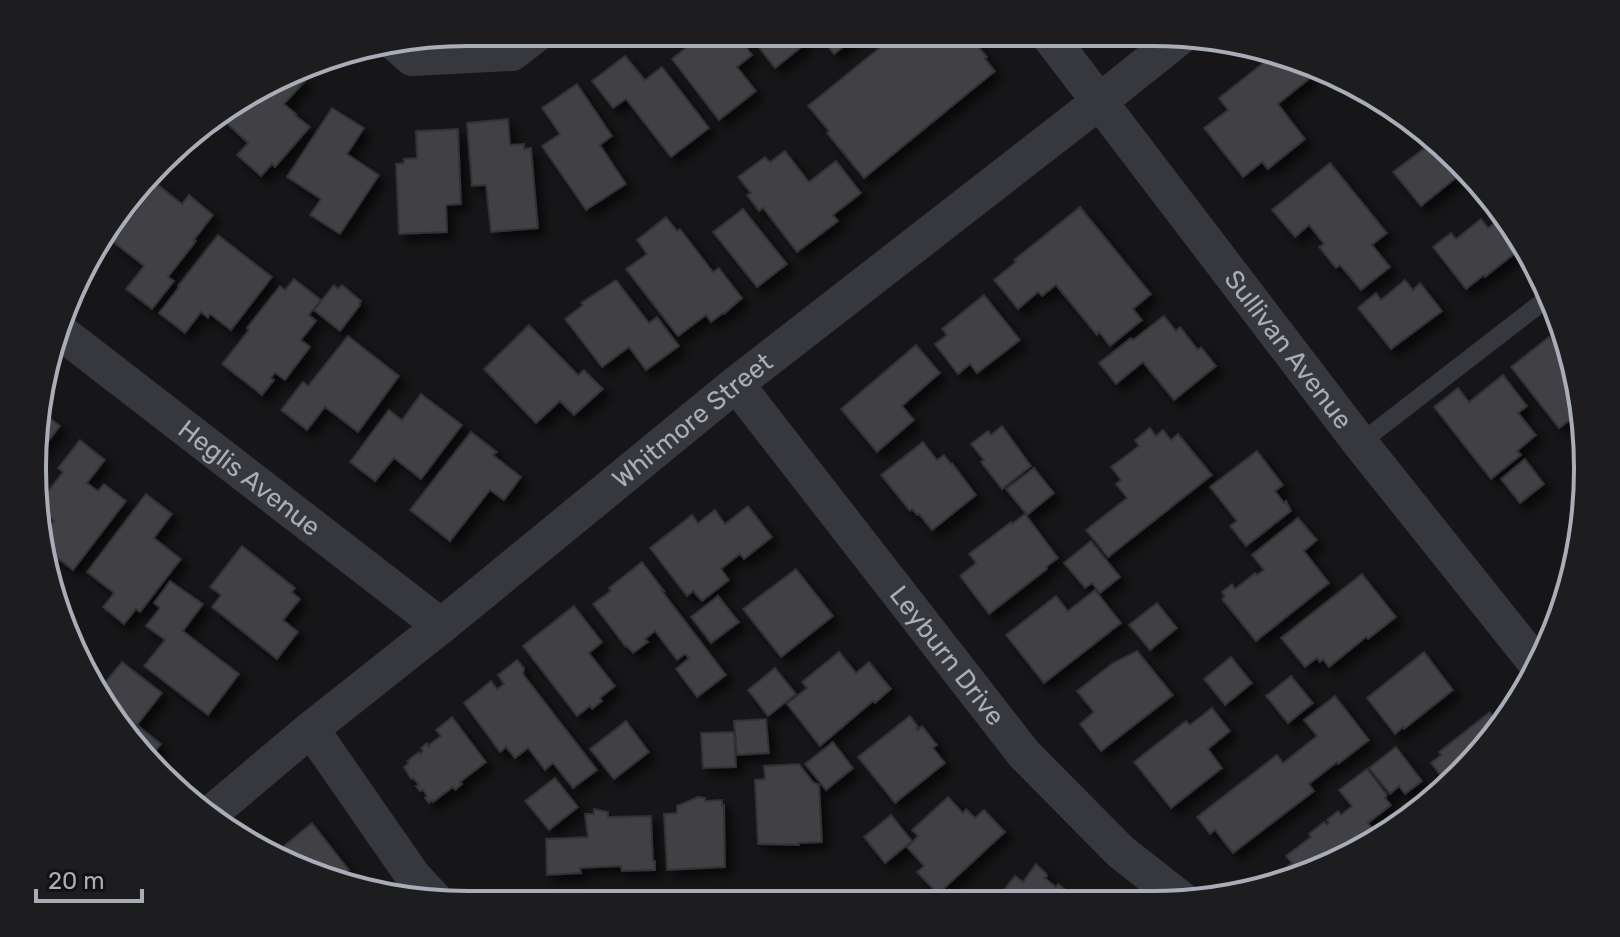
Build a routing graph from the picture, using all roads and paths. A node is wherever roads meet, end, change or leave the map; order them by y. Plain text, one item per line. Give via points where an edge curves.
1 (521, 46) edge
2 (1057, 46) edge
3 (1168, 47) edge
4 (404, 51) edge
5 (1100, 101) junction
6 (1540, 304) edge
7 (67, 337) edge
8 (736, 384) junction
9 (1360, 443) junction
10 (441, 626) junction
11 (1530, 655) edge
12 (311, 729) junction
13 (217, 808) edge
14 (424, 888) edge
15 (1170, 890) edge

1 - 4 street via 512,53 412,58
2 - 5 street, Sullivan Avenue
3 - 5 street, Whitmore Street
5 - 8 street, Whitmore Street
5 - 9 street, Sullivan Avenue
6 - 9 lane
7 - 10 street, Heglis Avenue
8 - 10 street, Whitmore Street
8 - 15 street, Leyburn Drive via 1024,754 1121,852
9 - 11 street, Sullivan Avenue
10 - 12 street, Whitmore Street
12 - 13 street, Whitmore Street
12 - 14 street

